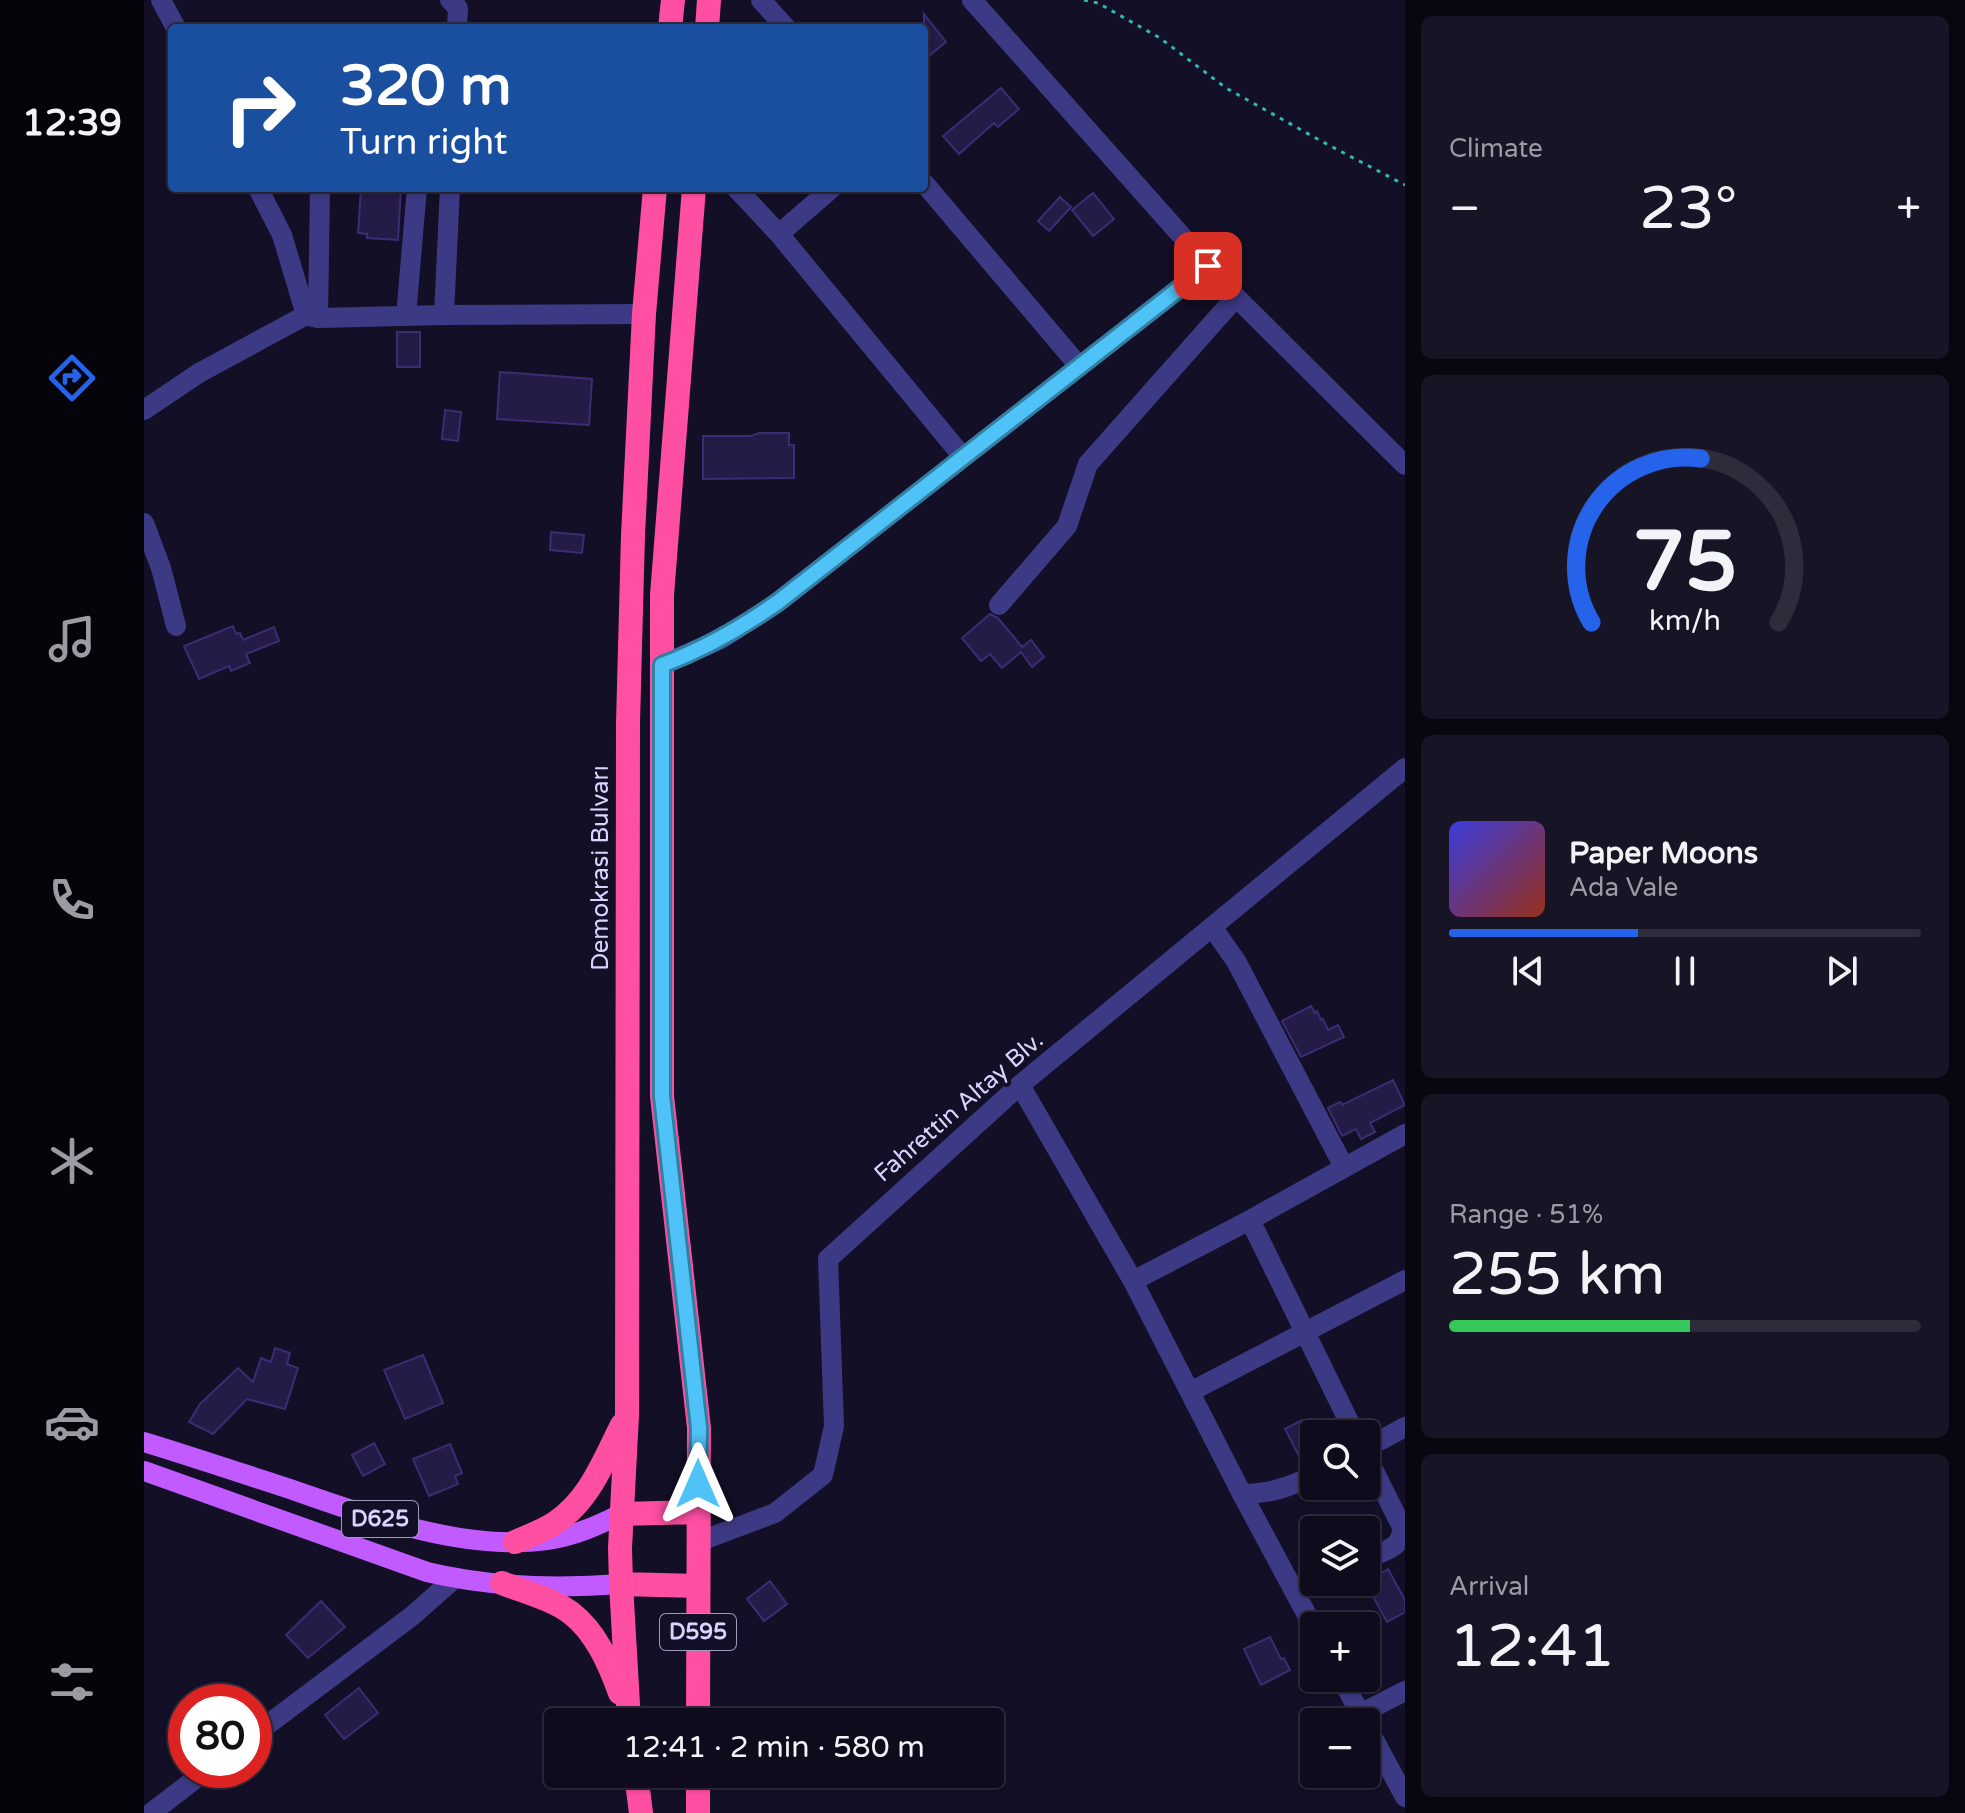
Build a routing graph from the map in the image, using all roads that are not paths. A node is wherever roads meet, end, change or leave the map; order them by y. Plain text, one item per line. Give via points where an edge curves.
1 (161, 0) edge
2 (450, 0) edge
3 (673, 0) edge
4 (709, 0) edge
5 (761, 0) edge
6 (972, 0) edge
7 (174, 24) edge
8 (457, 24) edge
9 (670, 24) edge
10 (707, 24) edge
11 (782, 24) edge
12 (928, 188) edge
13 (260, 192) edge
14 (320, 192) edge
15 (417, 192) edge
16 (450, 192) edge
17 (655, 192) edge
18 (694, 192) edge
19 (740, 192) edge
20 (827, 192) edge
21 (779, 234) junction
22 (1208, 266) junction
23 (1236, 297) junction
24 (644, 314) junction
25 (444, 315) junction
26 (312, 316) junction
27 (406, 316) junction
28 (1079, 366) junction
29 (144, 410) edge
30 (963, 457) junction
31 (1405, 465) edge
32 (144, 523) edge
33 (999, 605) dead end
34 (176, 626) dead end
35 (662, 665) junction
36 (1405, 768) edge
37 (1212, 927) junction
38 (1020, 1085) junction
39 (1405, 1134) edge
40 (1344, 1167) junction
41 (1250, 1220) junction
42 (1405, 1280) edge
43 (1133, 1281) junction
44 (1305, 1332) junction
45 (1190, 1392) junction
46 (627, 1415) junction
47 (1348, 1420) edge
48 (1405, 1427) edge
49 (1380, 1440) edge
50 (144, 1442) edge
51 (144, 1471) edge
52 (1300, 1482) edge
53 (1380, 1483) edge
54 (1242, 1494) junction
55 (698, 1512) junction
56 (621, 1514) junction
57 (515, 1542) junction
58 (698, 1542) junction
59 (1380, 1553) edge
60 (455, 1578) junction
61 (502, 1583) junction
62 (621, 1584) junction
63 (698, 1586) junction
64 (1300, 1588) edge
65 (1294, 1590) junction
66 (1306, 1612) edge
67 (1405, 1691) edge
68 (624, 1708) edge
69 (627, 1708) edge
70 (698, 1708) edge
71 (1380, 1709) edge
72 (272, 1721) edge
73 (1380, 1750) edge
74 (184, 1788) edge
75 (638, 1788) edge
76 (698, 1788) edge
77 (1405, 1797) edge
78 (151, 1813) edge
79 (641, 1813) edge
80 (698, 1813) edge

1 - 7 street
2 - 8 street via 458,8
3 - 9 highway
4 - 10 highway
5 - 11 street
6 - 22 street
12 - 28 street
13 - 26 street
14 - 26 street
15 - 27 street
16 - 25 street
17 - 24 highway, Demokrasi Bulvarı / D595
18 - 35 highway, D595 via 662,595
19 - 21 street
20 - 21 street
21 - 30 street
22 - 23 street
22 - 28 street
23 - 31 street
23 - 33 street via 1088,464 1067,526
24 - 25 street
24 - 46 highway, Demokrasi Bulvarı / D595 via 628,723
25 - 27 street
26 - 27 street
26 - 29 street via 199,373
28 - 30 street
30 - 35 street via 750,622
32 - 34 street
35 - 55 highway, D595 via 662,1096 699,1428
36 - 37 street, Fahrettin Altay Blv.
37 - 38 street, Fahrettin Altay Blv.
37 - 40 street via 1236,961
38 - 43 street
38 - 58 street, Fahrettin Altay Blv. via 828,1259 834,1426 823,1475 775,1513
39 - 40 street
40 - 41 street
41 - 43 street
41 - 44 street
42 - 44 street
43 - 45 street
44 - 45 street
44 - 47 street
45 - 54 street
46 - 56 highway, Demokrasi Bulvarı / D595
46 - 57 highway via 595,1481 572,1510
48 - 49 street
50 - 57 main road, D625 via 411,1528
51 - 60 main road, D625
52 - 54 street via 1273,1492
53 - 59 street via 1403,1533 1395,1546
54 - 65 street
55 - 56 highway
55 - 58 highway, D595
56 - 57 main road, D625 via 568,1536
56 - 62 highway, Demokrasi Bulvarı / D595
58 - 63 highway, D595
60 - 61 main road, D625
60 - 72 street
61 - 62 main road, D625 via 551,1588
61 - 68 highway via 552,1603 583,1625 607,1661
62 - 63 highway
62 - 69 highway, D595
63 - 70 highway, D595
64 - 65 street
65 - 66 street
67 - 71 street
73 - 77 street
74 - 78 street
75 - 79 highway
76 - 80 highway

